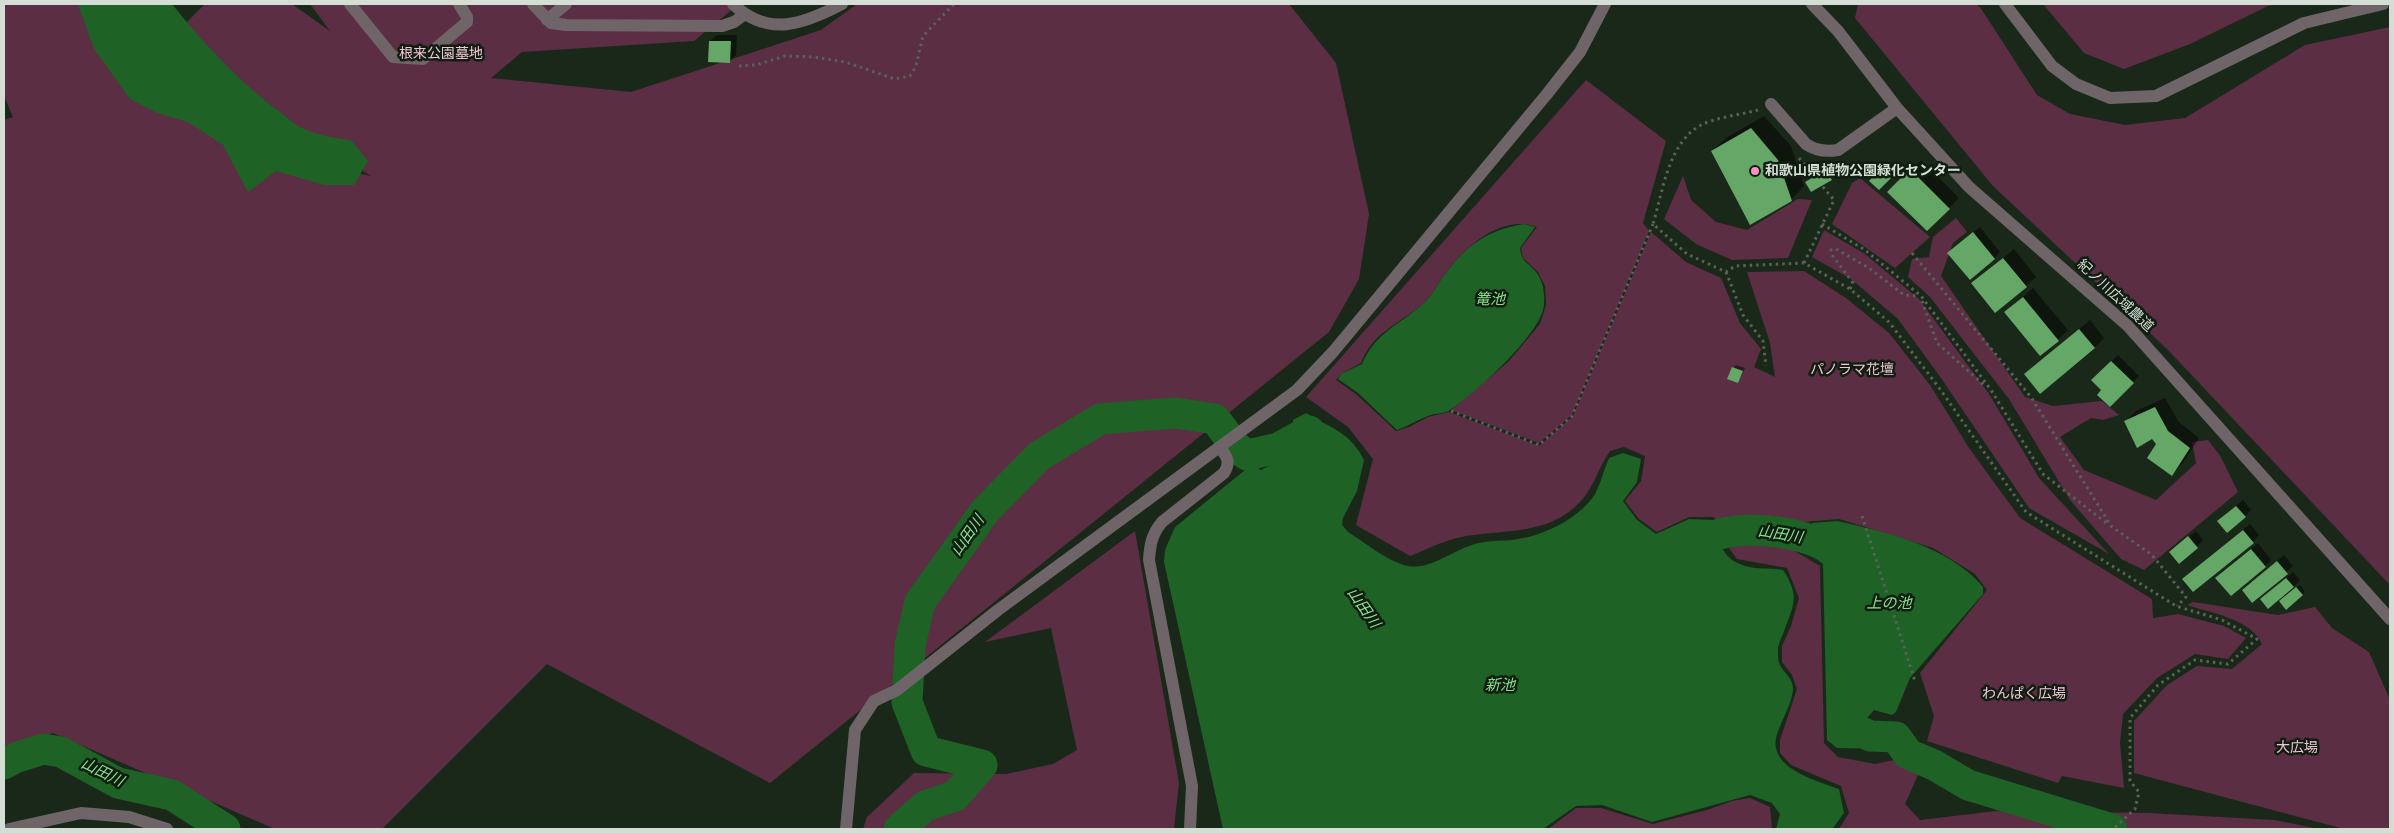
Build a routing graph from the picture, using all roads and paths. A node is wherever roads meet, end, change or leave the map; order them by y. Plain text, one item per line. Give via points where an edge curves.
1 (350, 4) edge
2 (459, 4) edge
3 (534, 4) edge
4 (566, 4) edge
5 (733, 4) edge
6 (842, 4) edge
7 (954, 4) edge
8 (1605, 4) edge
9 (1812, 4) edge
10 (2005, 4) edge
11 (2383, 4) edge
12 (745, 14) junction
13 (547, 20) junction
14 (739, 66) dead end
15 (1771, 104) dead end
16 (1897, 108) junction
17 (1765, 117) dead end
18 (1796, 154) dead end
19 (1814, 176) dead end
20 (1822, 186) dead end
21 (1653, 224) junction
22 (1822, 224) junction
23 (1912, 253) dead end
24 (1804, 263) junction
25 (1726, 272) junction
26 (1850, 289) junction
27 (1920, 296) junction
28 (1766, 366) dead end
29 (1990, 390) junction
30 (1451, 411) dead end
31 (1220, 447) junction
32 (1862, 516) dead end
33 (2111, 526) junction
34 (2176, 606) junction
35 (2390, 618) edge
36 (1915, 680) dead end
37 (9, 829) edge
38 (167, 829) edge
39 (846, 829) edge
40 (1190, 829) edge
41 (2113, 829) edge

1 - 2 street via 393,57 423,59 466,22 467,17
3 - 13 street
4 - 13 street
5 - 12 street
6 - 12 street via 780,26
7 - 14 path via 923,36 916,66 910,76 894,79 845,62 814,57 785,56 756,65
8 - 31 street via 1580,52 1333,352 1270,412
9 - 16 street, 紀ノ川広域農道 via 1838,31
10 - 11 street via 2052,66 2076,84 2110,98 2156,96 2304,23
12 - 13 street via 722,26 566,25
15 - 16 street via 1806,144 1830,152 1838,150
16 - 35 street, 紀ノ川広域農道 via 1969,187 2128,326
17 - 21 path via 1759,110 1749,112 1702,125 1684,138 1672,160
18 - 19 path
20 - 22 path via 1834,200
21 - 25 path via 1687,254
21 - 30 path via 1572,416 1539,444
22 - 24 path
22 - 27 path via 1865,250
23 - 33 path via 2031,397
24 - 25 path via 1735,266
24 - 26 path
25 - 28 path via 1743,315 1763,342
26 - 27 path via 1853,283 1831,250 1869,268 1904,295
26 - 34 path via 1889,322 1940,388 2026,512
27 - 29 path
27 - 29 path via 1937,343
29 - 33 path via 2043,474
31 - 39 street via 998,610 897,690 874,701 855,730
31 - 40 street via 1229,460 1224,473 1155,530 1148,560 1192,786
32 - 36 path
33 - 34 path via 2152,555 2186,597
34 - 41 path via 2222,620 2257,639 2228,664 2195,660 2158,685 2130,718 2130,781 2139,792 2135,809
37 - 38 street via 81,813 129,817

